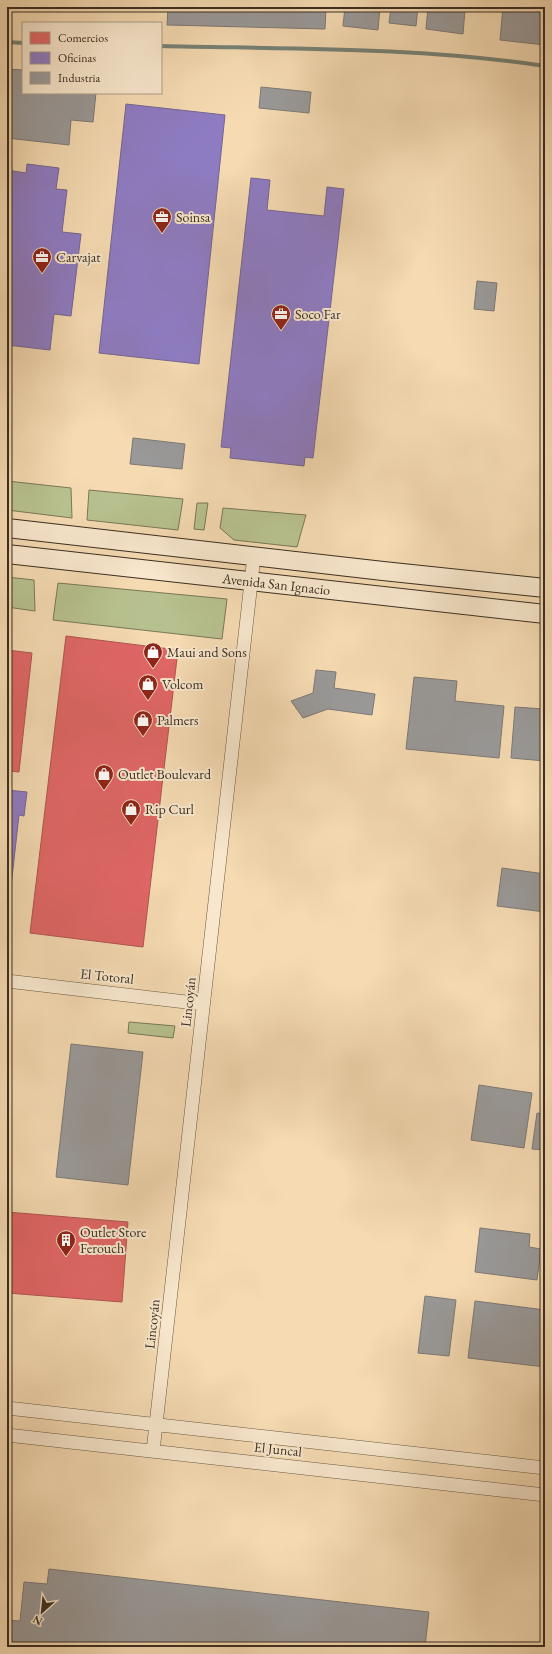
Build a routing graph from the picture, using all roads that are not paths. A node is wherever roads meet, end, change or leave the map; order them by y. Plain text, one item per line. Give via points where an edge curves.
1 (7, 528) edge
2 (157, 545) junction
3 (7, 554) edge
4 (254, 556) junction
5 (153, 570) junction
6 (251, 581) junction
7 (545, 588) edge
8 (545, 614) edge
9 (7, 981) edge
10 (203, 1004) junction
11 (7, 1408) edge
12 (156, 1425) junction
13 (7, 1435) edge
14 (153, 1451) junction
15 (545, 1468) edge
16 (545, 1495) edge

1 - 2 main road, Avenida San Ignacio
2 - 4 main road, Avenida San Ignacio
2 - 5 main road via 160,556
3 - 5 main road, Avenida San Ignacio
4 - 6 street, Lincoyán
4 - 7 main road, Avenida San Ignacio
5 - 6 main road, Avenida San Ignacio
6 - 8 main road, Avenida San Ignacio
6 - 10 street, Lincoyán
9 - 10 street, El Totoral
10 - 12 street, Lincoyán
11 - 12 street, El Juncal
12 - 14 street, Lincoyán
12 - 15 street, El Juncal
13 - 14 street, El Juncal
14 - 16 street, El Juncal

